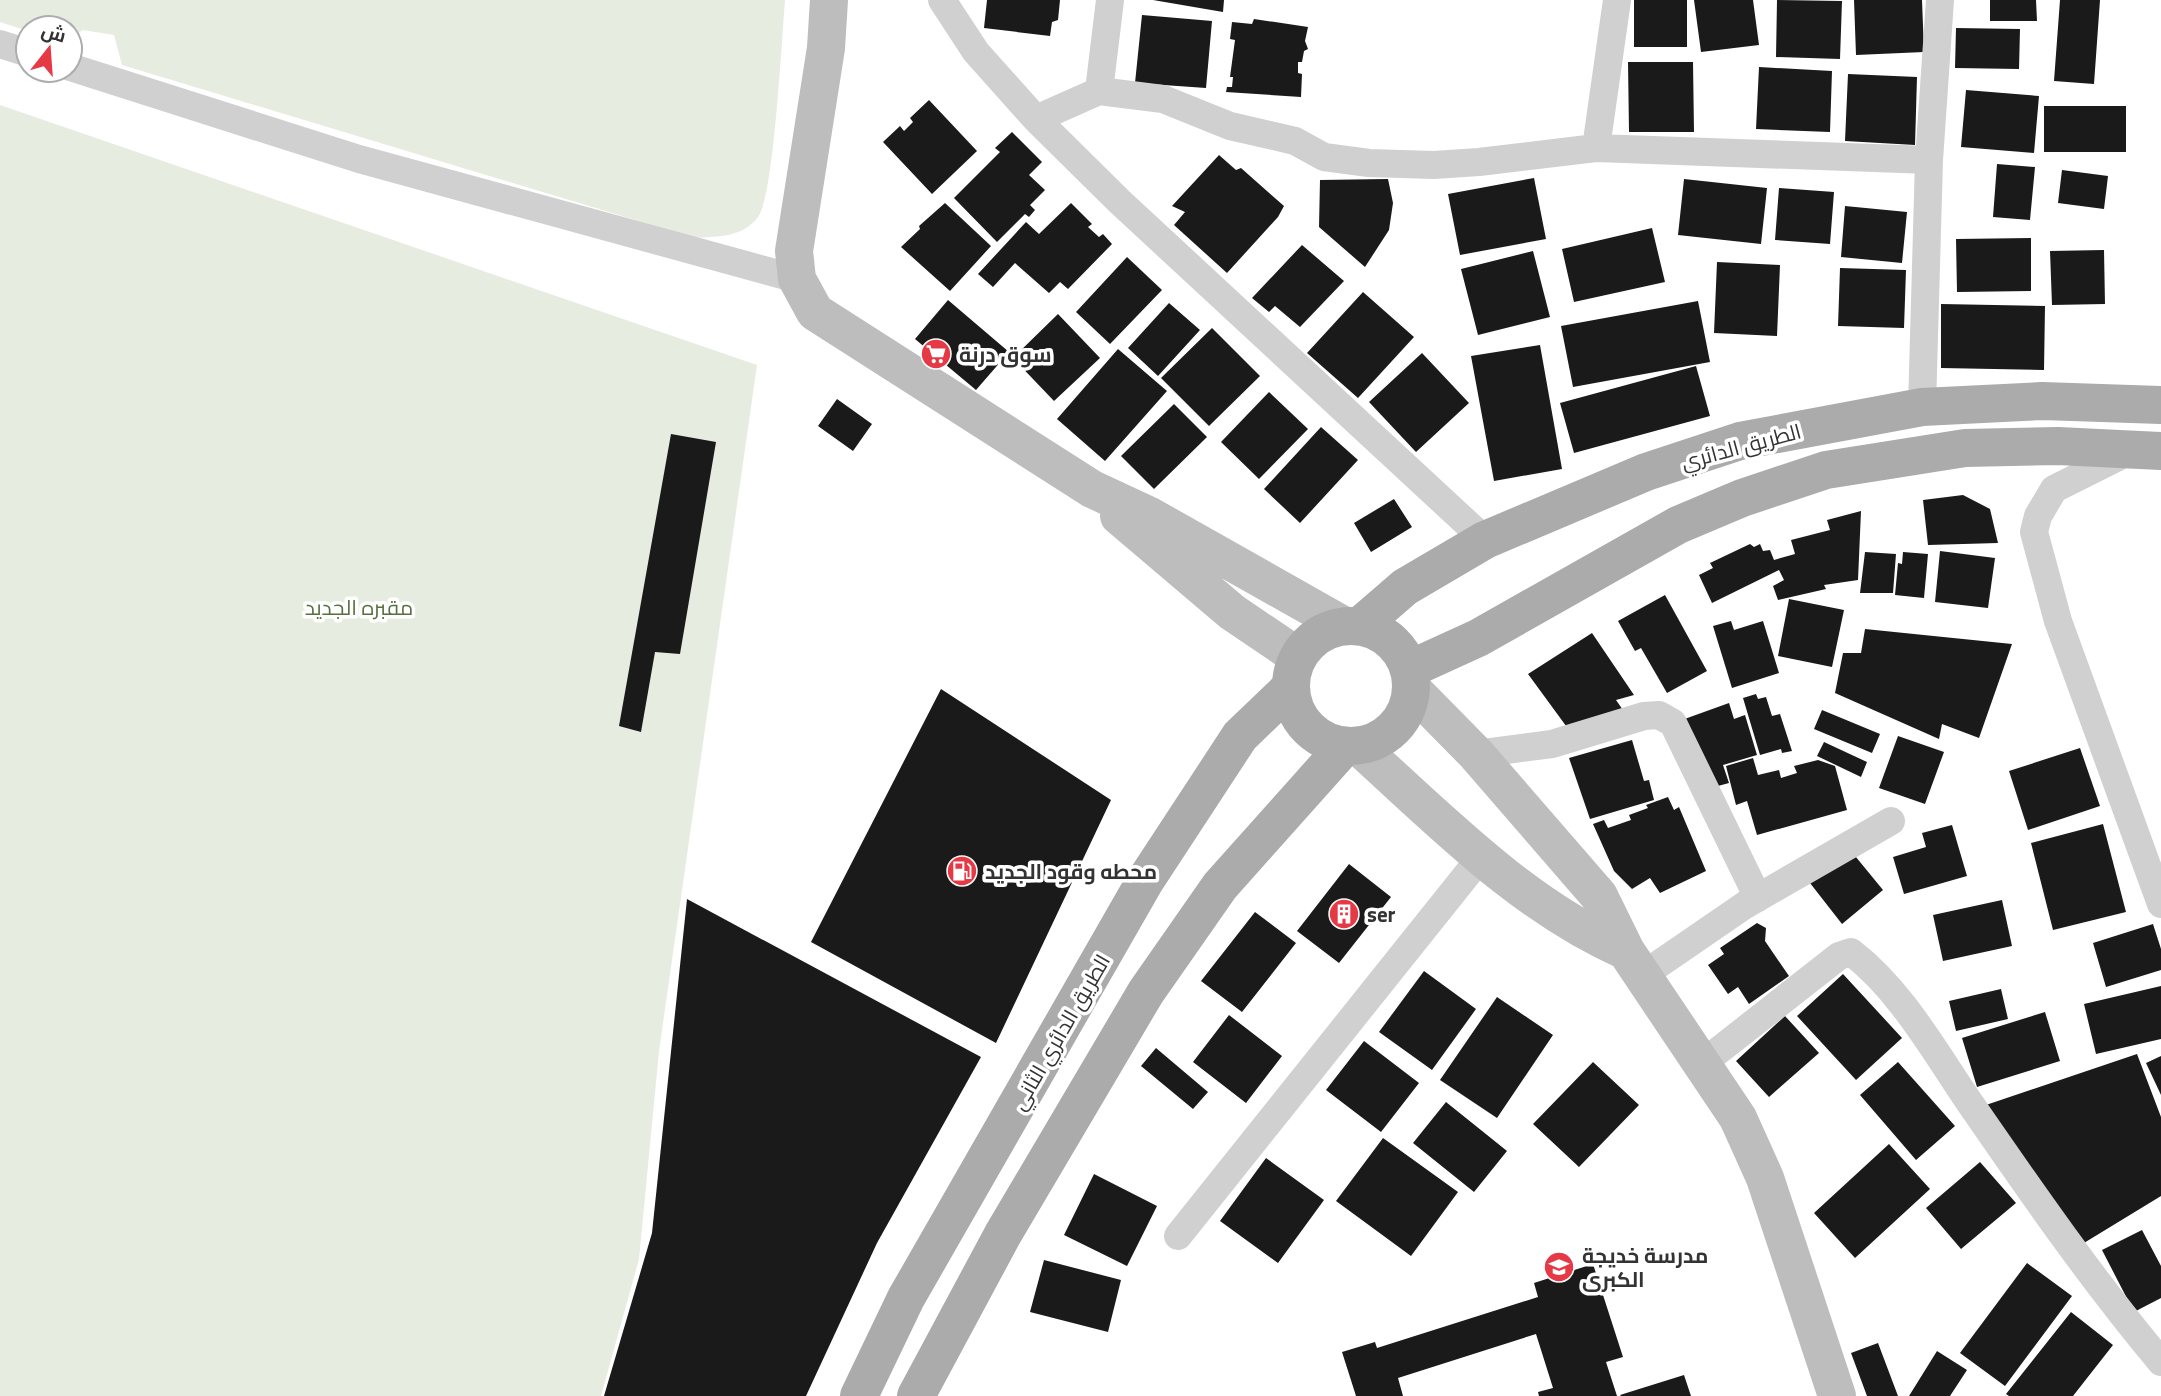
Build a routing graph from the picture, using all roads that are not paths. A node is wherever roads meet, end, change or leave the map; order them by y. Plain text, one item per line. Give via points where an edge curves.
1 (829, 0) edge
2 (942, 0) edge
3 (1110, 0) edge
4 (1617, 0) edge
5 (1940, 0) edge
6 (84, 71) edge
7 (1099, 91) junction
8 (1036, 119) junction
9 (1596, 148) junction
10 (1930, 160) junction
11 (797, 279) junction
12 (2161, 405) edge
13 (1922, 407) junction
14 (2148, 450) edge
15 (1092, 489) junction
16 (1485, 540) junction
17 (1352, 625) junction
18 (1293, 672) junction
19 (1411, 679) junction
20 (1351, 746) junction
21 (1476, 754) junction
22 (1891, 821) dead end
23 (1481, 857) junction
24 (1758, 898) junction
25 (2161, 905) edge
26 (1634, 963) junction
27 (1704, 1062) junction
28 (1178, 1236) dead end
29 (2161, 1362) edge
30 (859, 1396) edge
31 (916, 1396) edge
32 (1837, 1396) edge

1 - 11 main road via 826,48 794,251
2 - 8 street via 976,52
3 - 7 street
4 - 9 street
5 - 10 street
6 - 11 street via 359,159
7 - 8 street
7 - 9 street via 1163,99 1230,125 1295,141 1324,157 1369,163 1434,165
8 - 16 street
9 - 10 street
10 - 13 street
11 - 15 main road via 808,303 825,320
12 - 13 main road, الطريق الدائري via 2042,401
13 - 16 main road, الطريق الدائري via 1740,441 1646,472
14 - 19 main road via 1965,448 1826,470 1678,525
14 - 25 street via 2054,489 2034,532 2057,621
15 - 17 main road
15 - 18 main road
16 - 17 main road, الطريق الدائري
17 - 18 main road via 1316,635
17 - 19 main road via 1382,634 1400,649
18 - 20 main road via 1295,709 1307,727 1324,740
18 - 30 main road, الطريق الدائري الثاني via 1240,736 1145,881 906,1298
19 - 20 main road via 1407,710 1396,728 1378,740
19 - 21 main road
20 - 23 main road
20 - 31 main road via 1220,886 1146,992 1003,1234
21 - 24 street via 1552,744 1644,716 1666,718 1673,723
21 - 26 main road via 1599,897
22 - 24 street
23 - 26 main road via 1554,912
23 - 28 street
24 - 26 street
26 - 27 main road
27 - 29 street via 1839,956 1852,952 1907,1014 2058,1229
27 - 32 main road via 1738,1118 1765,1178

